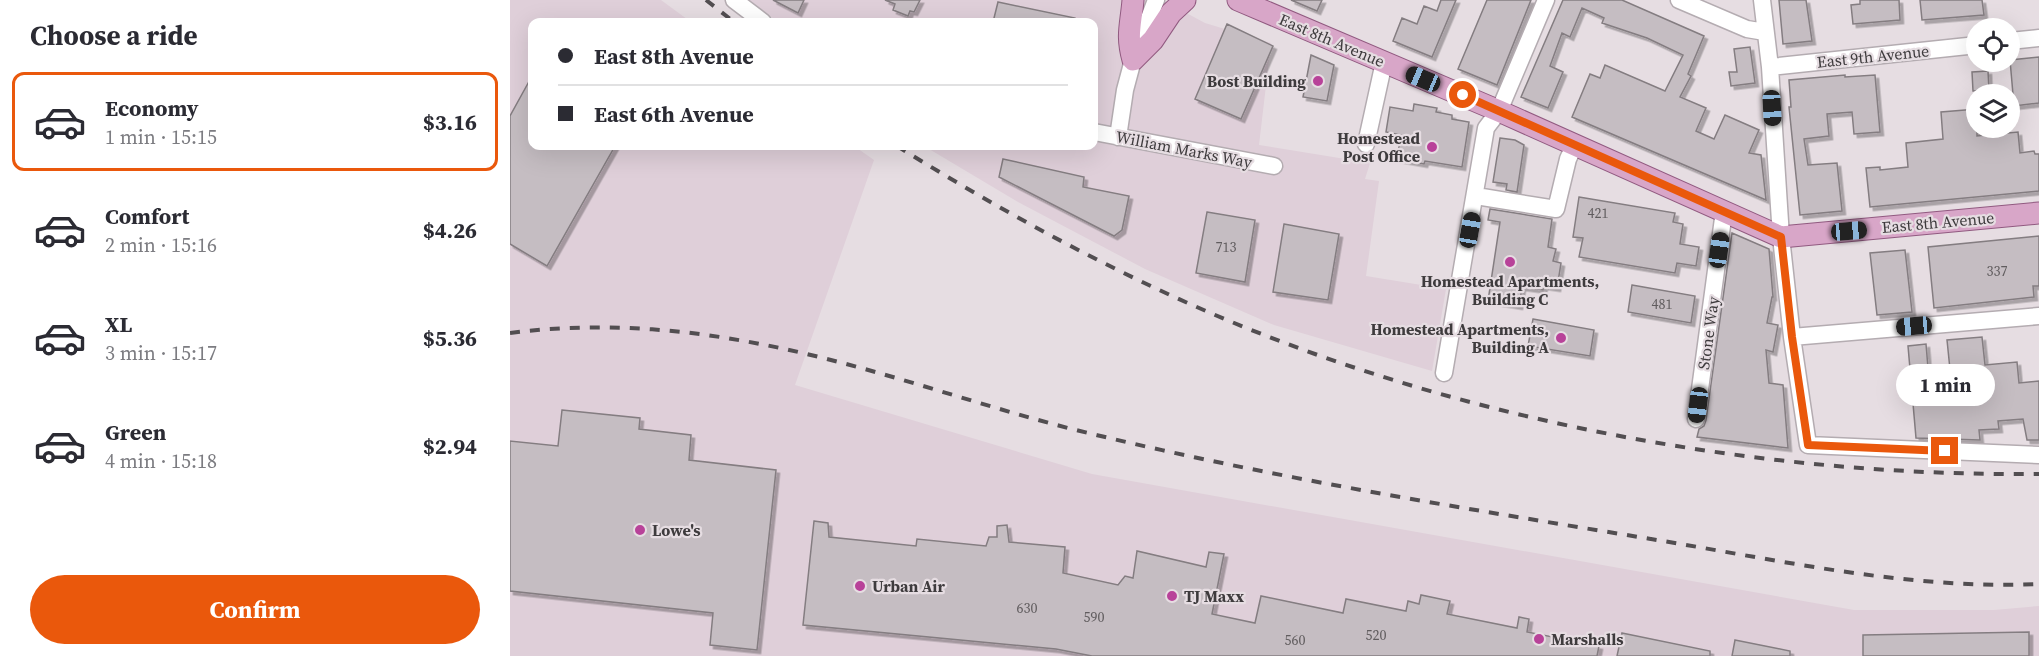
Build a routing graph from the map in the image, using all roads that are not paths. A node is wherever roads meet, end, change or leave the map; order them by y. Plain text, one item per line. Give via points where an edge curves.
1 (734, 0) edge
2 (1133, 0) edge
3 (1156, 0) edge
4 (1185, 0) edge
5 (1238, 0) edge
6 (1546, 0) edge
7 (1679, 0) edge
8 (1762, 0) edge
9 (757, 18) edge
10 (1765, 32) junction
11 (2039, 38) edge
12 (2020, 40) edge
13 (1966, 46) edge
14 (1133, 60) junction
15 (1384, 62) junction
16 (1770, 67) junction
17 (1499, 111) junction
18 (1098, 133) edge
19 (1118, 137) junction
20 (1366, 144) dead end
21 (1575, 144) junction
22 (1274, 166) dead end
23 (1476, 196) junction
24 (1724, 211) junction
25 (2039, 213) edge
26 (1781, 237) junction
27 (2039, 316) edge
28 (1792, 337) junction
29 (1444, 373) dead end
30 (1696, 418) dead end
31 (2039, 455) edge

1 - 9 street
2 - 14 main road via 1128,33
3 - 14 street
4 - 14 main road
5 - 15 main road, East 8th Avenue
6 - 17 street
7 - 10 street via 1747,29
8 - 10 street
10 - 16 street
11 - 12 street
13 - 16 street, East 9th Avenue
14 - 19 street
15 - 17 main road, East 8th Avenue
15 - 20 street
16 - 26 street
17 - 21 main road, East 8th Avenue
17 - 23 street via 1486,128
18 - 19 street, William Marks Way
19 - 22 street, William Marks Way
21 - 23 street via 1556,209
21 - 24 main road, East 8th Avenue
23 - 29 street
24 - 26 main road, East 8th Avenue
24 - 30 street, Stone Way
25 - 26 main road, East 8th Avenue
26 - 28 street
27 - 28 street
28 - 31 street via 1808,445

